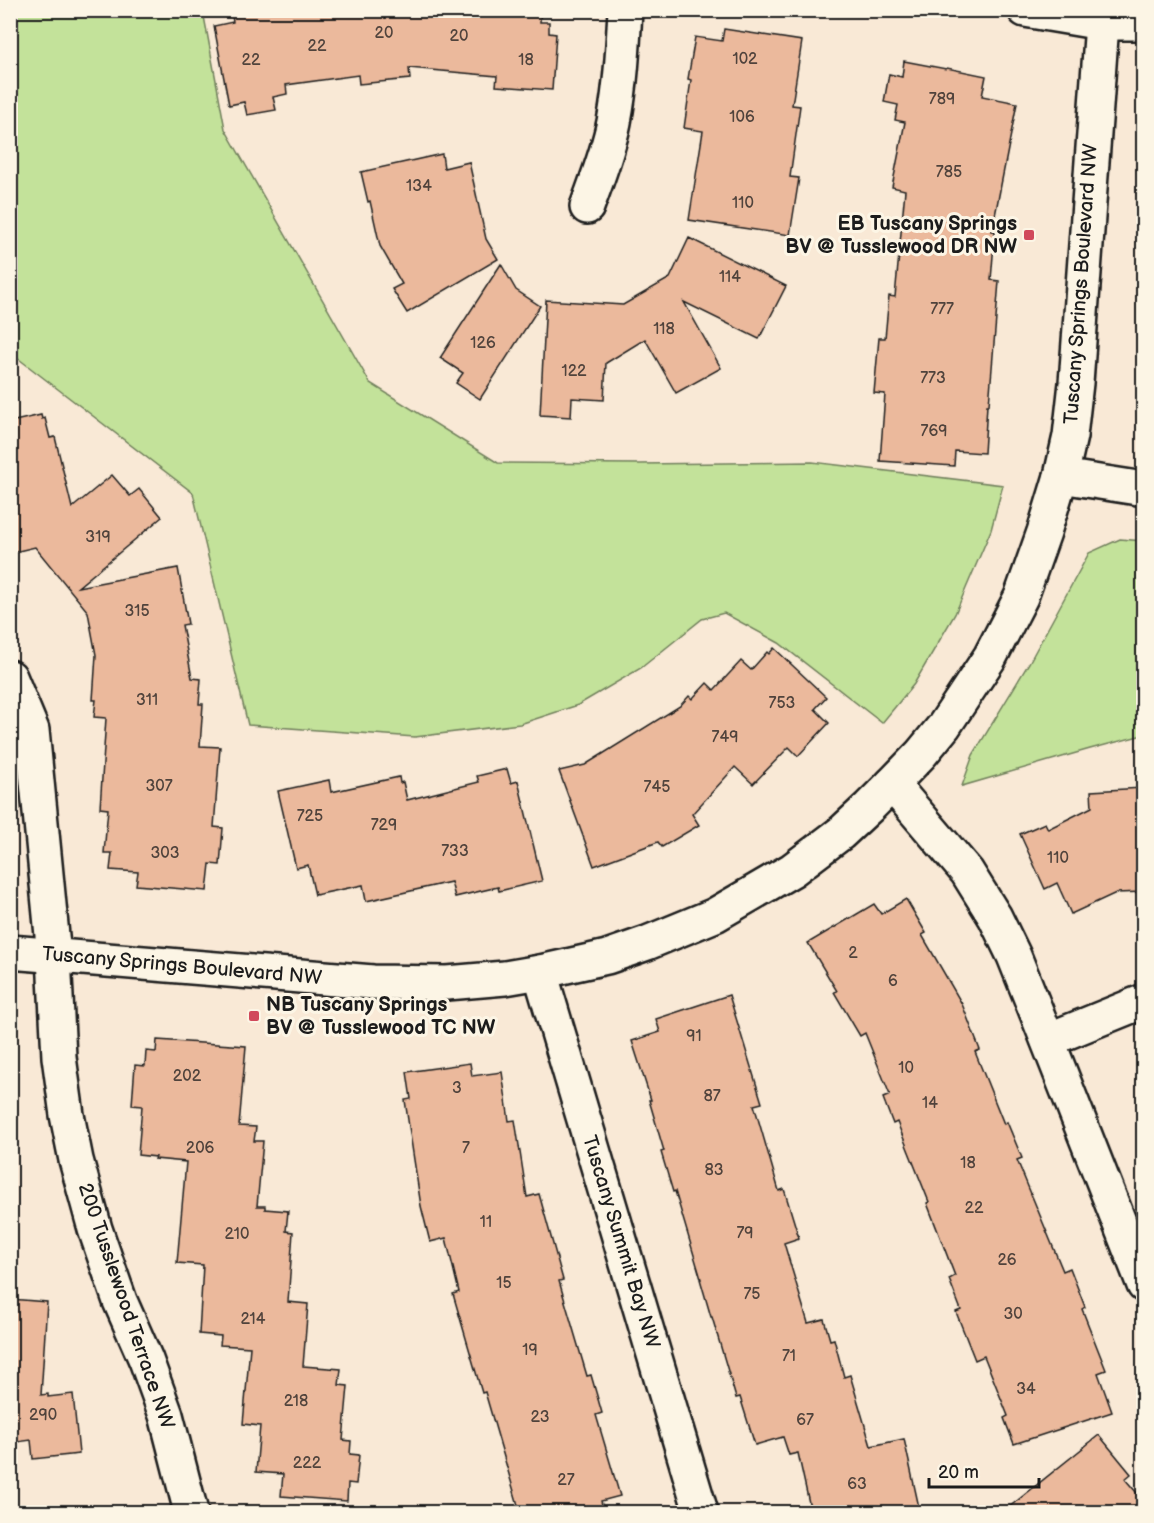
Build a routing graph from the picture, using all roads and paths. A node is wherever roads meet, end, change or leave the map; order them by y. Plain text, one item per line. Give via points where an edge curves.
1 (625, 10) edge
2 (1025, 10) edge
3 (1102, 23) junction
4 (1143, 23) edge
5 (587, 207) dead end
6 (1061, 476) junction
7 (1143, 489) edge
8 (10, 677) edge
9 (892, 784) junction
10 (10, 952) edge
11 (54, 956) junction
12 (540, 972) junction
13 (1143, 1001) edge
14 (1048, 1040) junction
15 (1143, 1285) edge
16 (191, 1512) edge
17 (701, 1512) edge

1 - 5 street via 614,121
2 - 3 street
3 - 4 street
3 - 6 street, Tuscany Springs Boulevard NW via 1076,383
6 - 7 street
6 - 9 street, Tuscany Springs Boulevard NW via 1021,597 990,657 944,726
8 - 11 street, 200 Tusslewood Terrace NW via 32,730
9 - 12 street, Tuscany Springs Boulevard NW via 841,832 792,870 715,915 647,944
9 - 14 street via 967,872 995,917
10 - 11 street, Tuscany Springs Boulevard NW
11 - 12 street, Tuscany Springs Boulevard NW via 373,982 447,983
11 - 16 street, 200 Tusslewood Terrace NW via 59,1057 76,1160 120,1301 166,1415
12 - 17 street, Tuscany Summit Bay NW
13 - 14 street
14 - 15 street

